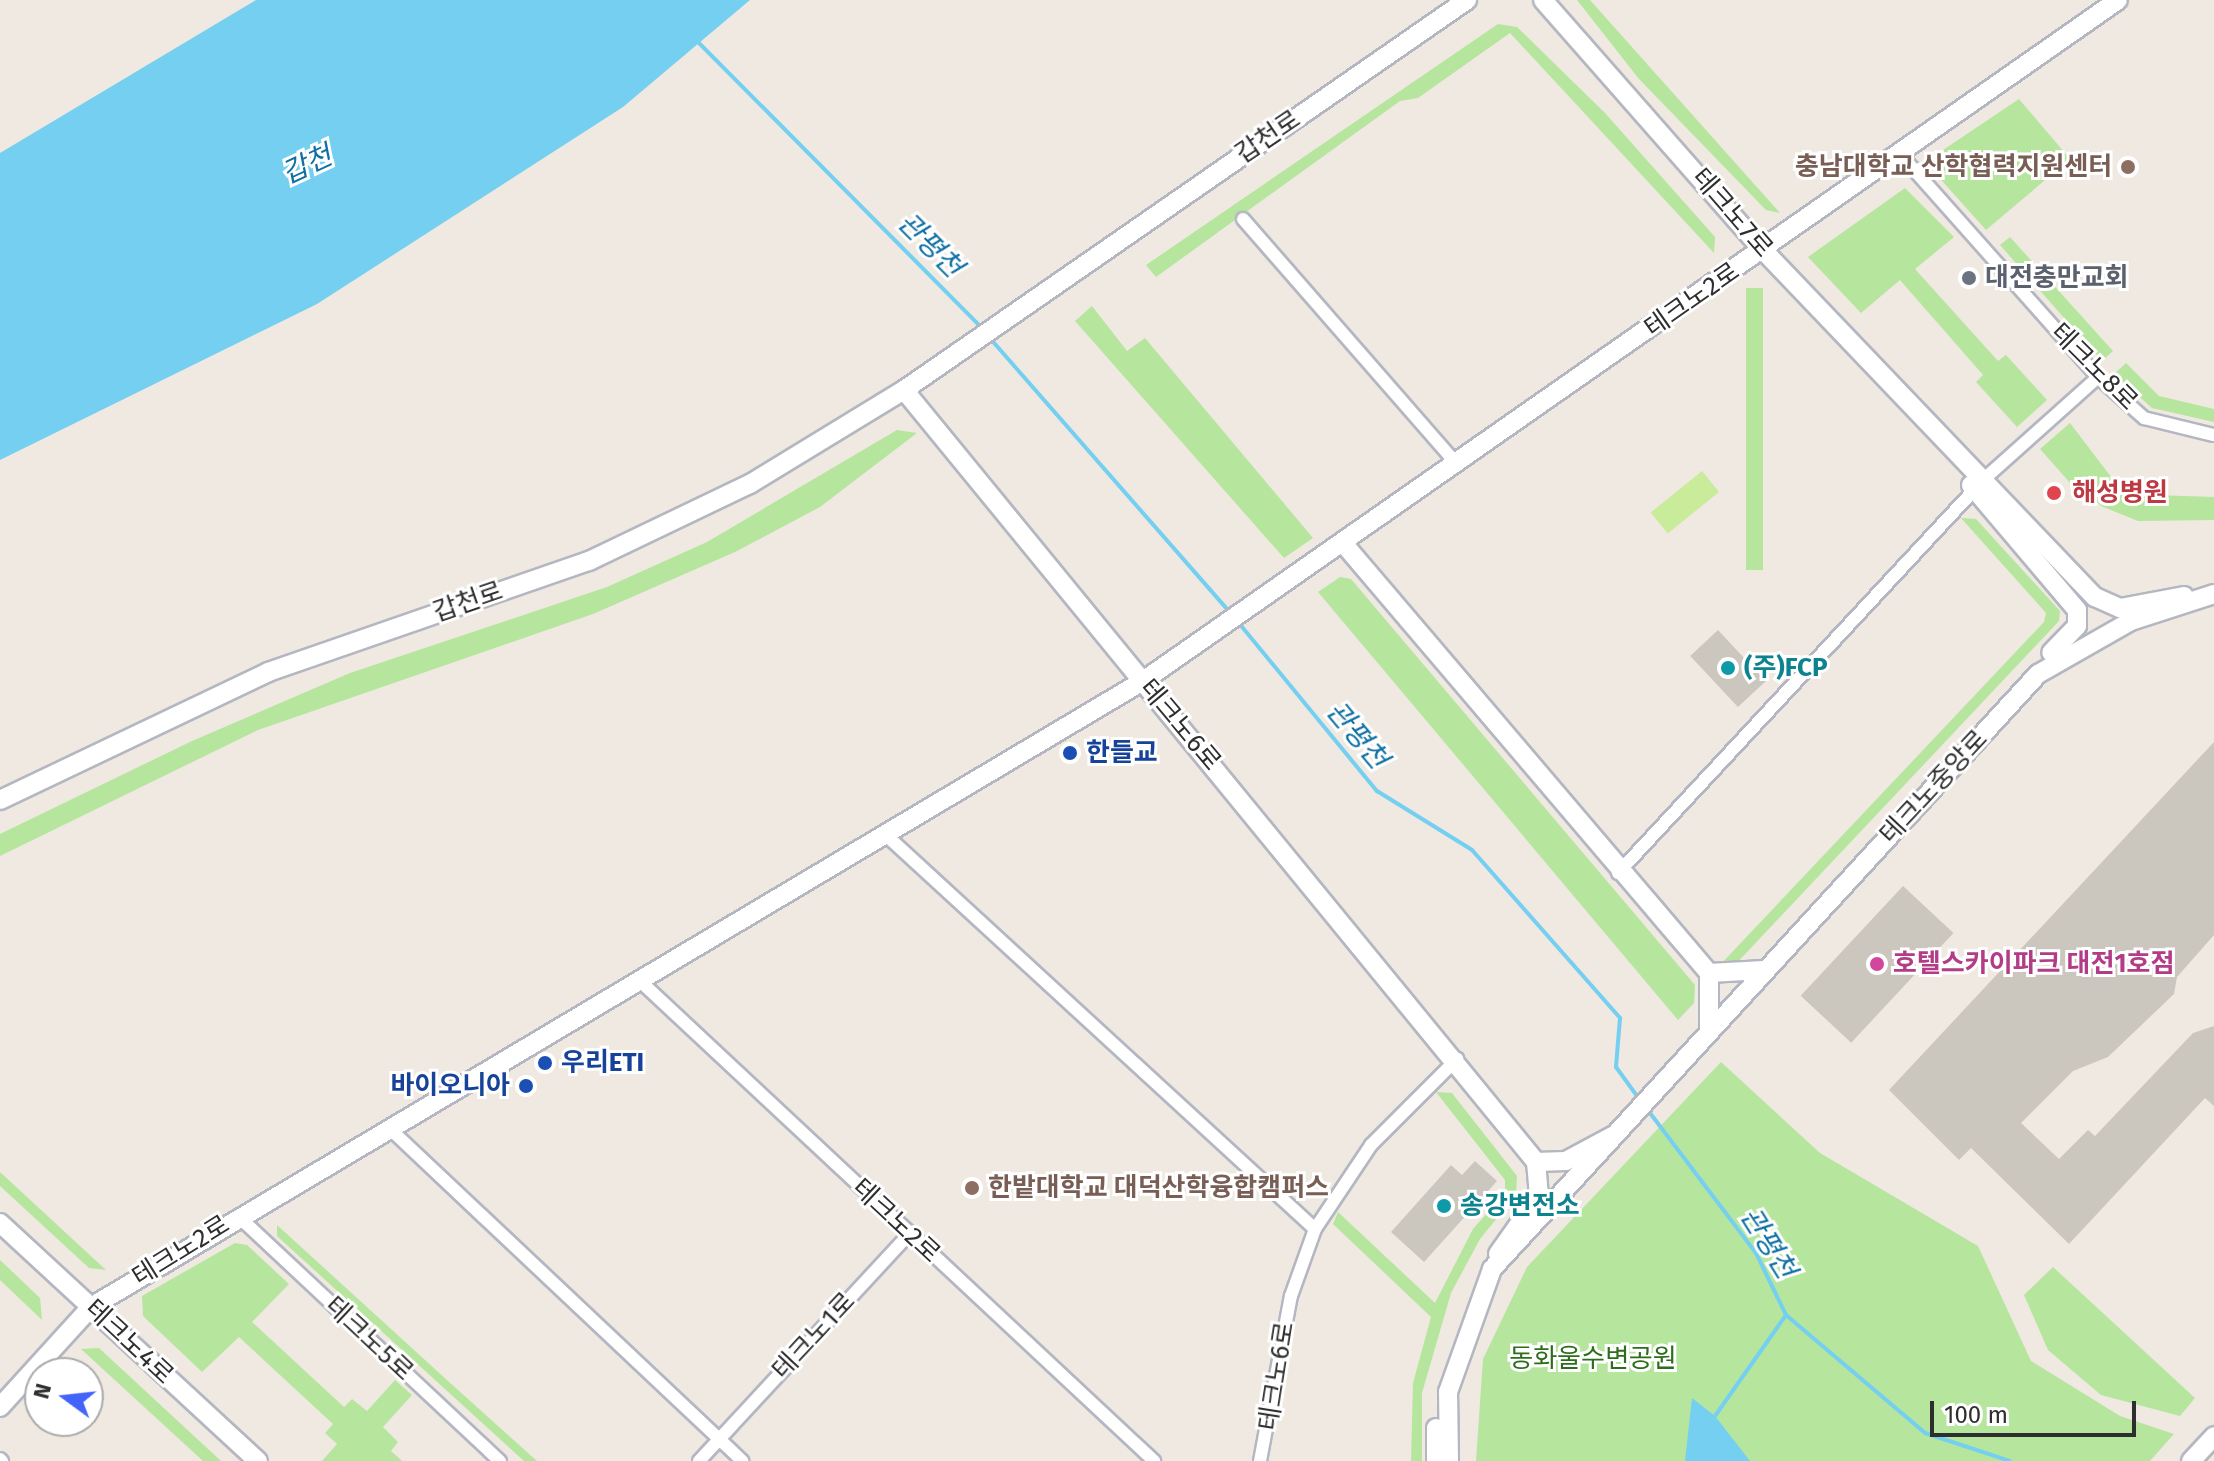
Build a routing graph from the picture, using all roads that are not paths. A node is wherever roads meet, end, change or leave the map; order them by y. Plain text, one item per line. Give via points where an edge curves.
1 (1467, 0) edge
2 (1543, 0) edge
3 (2118, 0) edge
4 (1900, 154) junction
5 (1243, 219) dead end
6 (1763, 250) junction
7 (2098, 377) junction
8 (904, 390) junction
9 (2214, 435) edge
10 (1456, 463) junction
11 (1979, 485) junction
12 (1343, 543) junction
13 (2204, 595) edge
14 (2038, 674) junction
15 (1143, 681) junction
16 (0, 800) edge
17 (887, 836) junction
18 (1618, 873) junction
19 (1764, 970) junction
20 (1709, 973) junction
21 (639, 980) junction
22 (1704, 1036) junction
23 (1457, 1059) junction
24 (388, 1127) junction
25 (1619, 1133) junction
26 (1536, 1162) junction
27 (238, 1216) junction
28 (0, 1223) edge
29 (1315, 1229) junction
30 (909, 1234) junction
31 (1492, 1269) junction
32 (91, 1307) junction
33 (1448, 1392) junction
34 (0, 1407) edge
35 (2214, 1436) edge
36 (719, 1439) junction
37 (2193, 1459) edge
38 (258, 1461) edge
39 (500, 1461) edge
40 (699, 1461) edge
41 (743, 1461) edge
42 (1154, 1461) edge
43 (1260, 1461) edge
44 (1436, 1461) edge
45 (1449, 1461) edge

1 - 8 main road, 갑천로
2 - 6 main road, 테크노7로
3 - 4 main road, 테크노2로
4 - 6 main road, 테크노2로
4 - 7 street, 테크노8로
5 - 10 street
6 - 10 main road, 테크노2로
6 - 11 main road, 테크노7로
7 - 9 street, 테크노8로 via 2144,418
7 - 11 street
8 - 15 main road, 테크노6로
8 - 16 main road, 갑천로 via 687,518 589,561 268,672
10 - 12 main road, 테크노2로
11 - 13 main road, 테크노7로 via 2107,608
11 - 14 main road, 테크노7로 via 2077,610 2077,626
11 - 18 street
12 - 15 main road, 테크노2로
12 - 18 main road
13 - 14 main road, 테크노중앙로 via 2083,644
14 - 19 main road, 테크노중앙로
15 - 17 main road, 테크노2로
15 - 23 main road, 테크노6로
17 - 21 main road, 테크노2로
17 - 29 street
18 - 20 main road
19 - 20 main road
19 - 22 main road, 테크노중앙로
20 - 22 main road
21 - 24 main road, 테크노2로
21 - 30 street, 테크노2로
22 - 25 main road, 테크노중앙로
23 - 26 main road, 테크노6로
23 - 29 street, 테크노6로 via 1371,1145
24 - 27 main road, 테크노2로
24 - 36 street
25 - 26 main road via 1566,1161
25 - 31 main road, 테크노중앙로
26 - 31 main road via 1539,1196 1505,1238
27 - 32 main road, 테크노2로
27 - 39 street, 테크노5로
28 - 32 main road, 테크노4로
29 - 43 street, 테크노6로 via 1291,1296
30 - 36 street, 테크노1로
30 - 42 street, 테크노2로
31 - 33 main road
32 - 34 main road, 테크노2로
32 - 38 main road, 테크노4로
33 - 44 main road via 1436,1417
33 - 45 main road
35 - 37 main road
36 - 40 street, 테크노1로
36 - 41 street

